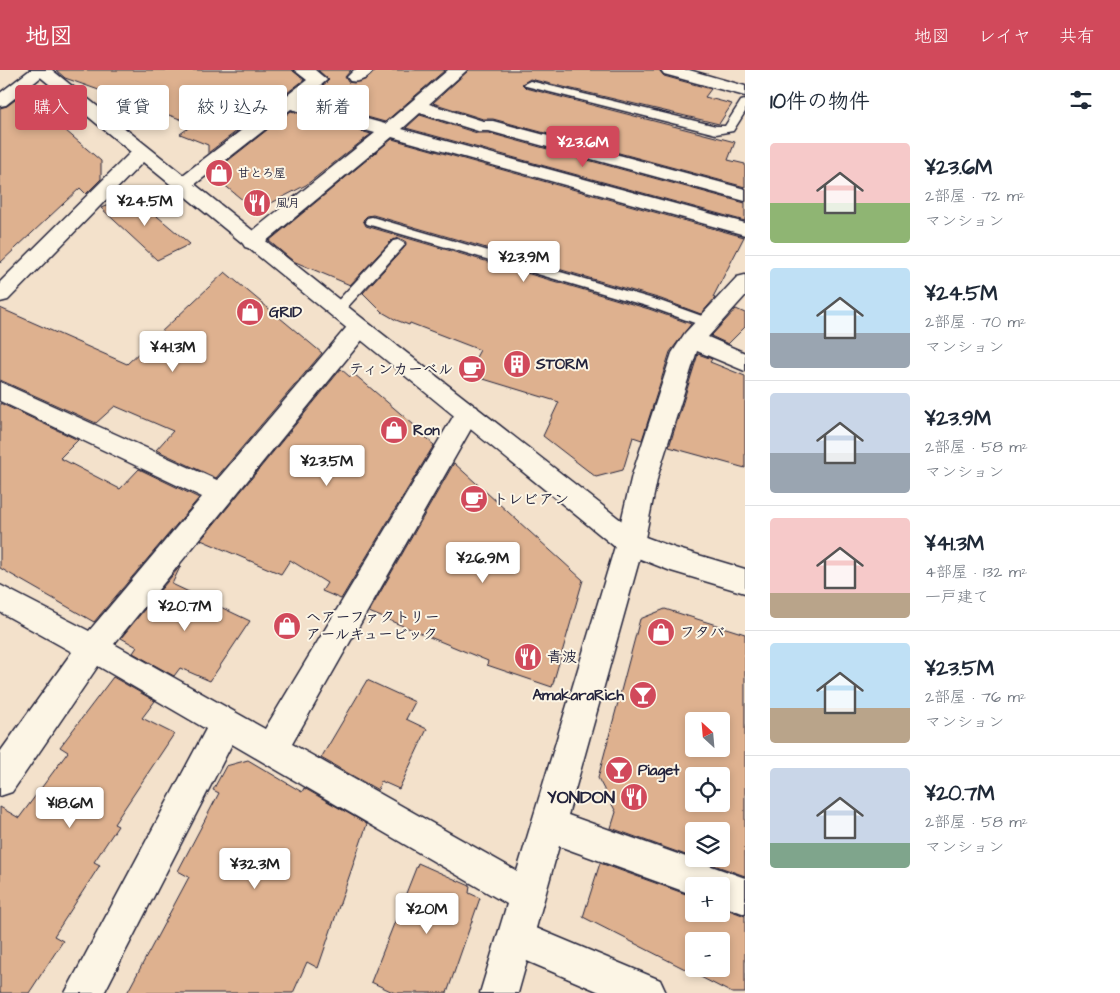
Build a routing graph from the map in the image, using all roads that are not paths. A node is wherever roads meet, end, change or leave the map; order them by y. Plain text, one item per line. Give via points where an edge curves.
1 (41, 70) edge
2 (303, 70) edge
3 (458, 70) edge
4 (670, 70) edge
5 (745, 72) edge
6 (530, 84) dead end
7 (738, 89) edge
8 (0, 100) edge
9 (288, 103) junction
10 (745, 103) edge
11 (416, 106) junction
12 (388, 131) junction
13 (141, 153) junction
14 (182, 184) junction
15 (745, 195) edge
16 (372, 221) dead end
17 (745, 229) edge
18 (252, 242) junction
19 (398, 244) dead end
20 (745, 282) edge
21 (0, 295) edge
22 (737, 302) edge
23 (337, 310) junction
24 (358, 328) junction
25 (700, 331) junction
26 (745, 363) edge
27 (0, 391) edge
28 (468, 413) junction
29 (221, 494) junction
30 (630, 542) junction
31 (745, 581) edge
32 (0, 598) edge
33 (93, 648) junction
34 (225, 725) junction
35 (271, 750) junction
36 (0, 780) edge
37 (548, 825) junction
38 (692, 877) edge
39 (730, 891) edge
40 (527, 896) junction
41 (745, 896) edge
42 (515, 937) junction
43 (84, 993) edge
44 (499, 993) edge
45 (647, 993) edge

1 - 8 street
1 - 13 street
2 - 9 street via 318,80
3 - 11 street
4 - 7 street
5 - 7 street
6 - 10 lane via 716,130 729,129
9 - 12 street
9 - 14 street
11 - 12 street
11 - 15 street via 484,127 487,125
12 - 17 street
12 - 18 street
13 - 14 street
13 - 21 street
14 - 18 street
16 - 25 lane via 654,304
18 - 23 street
19 - 23 lane
20 - 22 street
22 - 25 street
23 - 24 street
24 - 28 street
24 - 29 street
25 - 26 street
25 - 30 street via 684,353 645,475
27 - 29 street
28 - 30 street
28 - 35 street
29 - 33 street
30 - 31 street via 671,559
30 - 37 street
32 - 33 street
33 - 34 street
33 - 36 street
34 - 35 street
34 - 43 street
35 - 40 street
37 - 38 street
37 - 40 street
39 - 41 street
40 - 42 street
42 - 44 street
42 - 45 street

